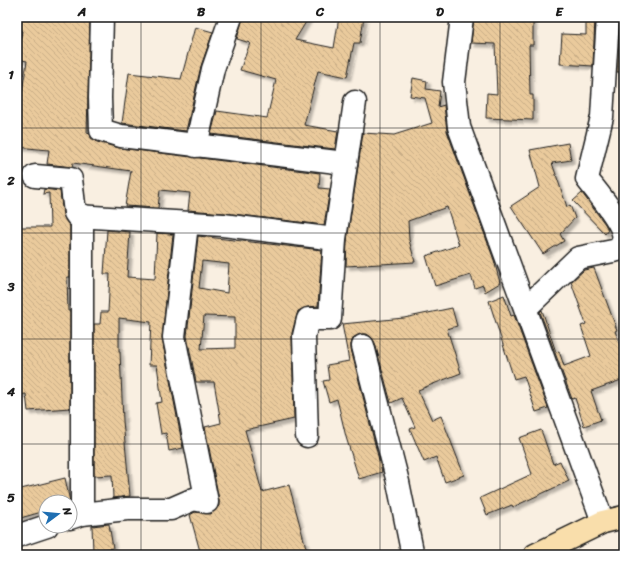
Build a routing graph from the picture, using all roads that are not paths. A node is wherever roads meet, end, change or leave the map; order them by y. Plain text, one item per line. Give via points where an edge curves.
1 (102, 17) edge
2 (230, 17) edge
3 (462, 17) edge
4 (608, 17) edge
5 (355, 102) dead end
6 (196, 146) junction
7 (345, 163) junction
8 (35, 176) dead end
9 (82, 215) junction
10 (187, 224) junction
11 (335, 239) junction
12 (526, 308) junction
13 (363, 346) dead end
14 (307, 436) dead end
15 (76, 494) edge
16 (78, 516) edge
17 (624, 517) edge
18 (603, 522) junction
19 (38, 529) edge
20 (17, 536) edge
21 (414, 555) edge
22 (534, 555) edge

1 - 6 street via 101,130 121,136
2 - 6 street via 213,69
3 - 12 street via 454,82 459,127
4 - 12 street via 602,116 587,179 622,228 624,241 618,250 578,258
5 - 7 street
6 - 7 street
7 - 11 street
8 - 9 street via 71,179 76,213 77,216
9 - 10 street
9 - 15 street
10 - 11 street via 223,225
10 - 16 street via 174,337 207,502 194,499 171,509 127,509
11 - 14 street via 330,319 308,319 304,336
12 - 18 street
13 - 21 street
17 - 18 main road
18 - 22 main road
19 - 20 street

